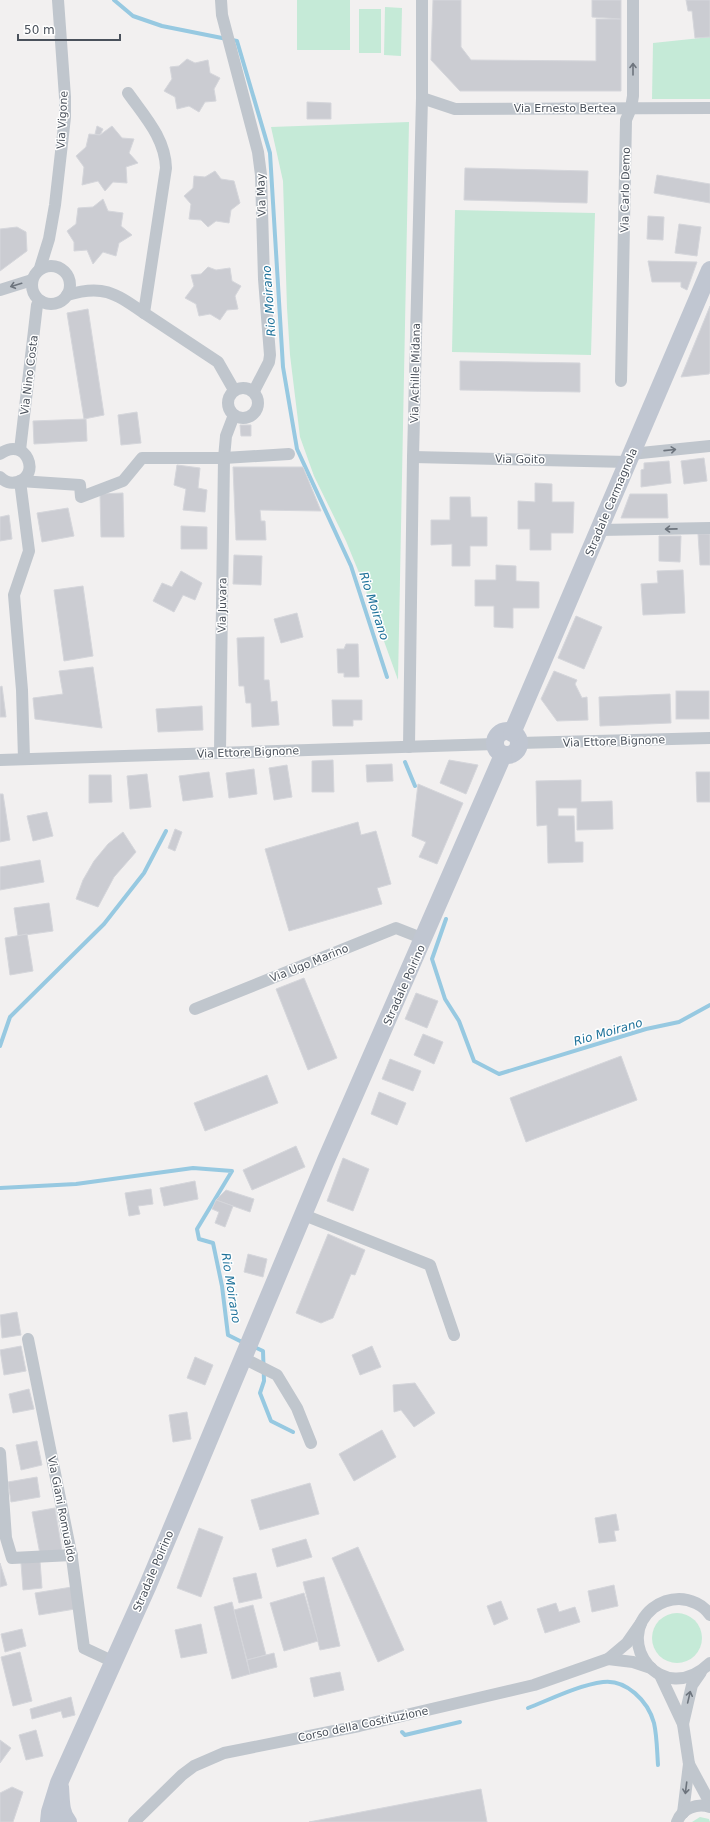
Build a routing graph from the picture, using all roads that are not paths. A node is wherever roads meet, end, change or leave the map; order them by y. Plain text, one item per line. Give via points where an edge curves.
1 (58, 0) edge
2 (221, 0) edge
3 (422, 0) edge
4 (633, 0) edge
5 (128, 93) dead end
6 (422, 98) junction
7 (631, 108) junction
8 (710, 108) edge
9 (49, 239) junction
10 (56, 266) junction
11 (40, 268) junction
12 (710, 270) edge
13 (32, 280) junction
14 (0, 290) edge
15 (69, 290) junction
16 (41, 301) junction
17 (144, 313) junction
18 (621, 381) dead end
19 (234, 390) junction
20 (254, 391) junction
21 (234, 415) junction
22 (710, 446) edge
23 (20, 450) junction
24 (0, 454) edge
25 (289, 454) dead end
26 (413, 457) junction
27 (224, 458) junction
28 (630, 458) junction
29 (0, 479) edge
30 (20, 481) junction
31 (710, 528) edge
32 (600, 530) junction
33 (515, 738) junction
34 (710, 738) edge
35 (409, 747) junction
36 (499, 749) junction
37 (220, 752) junction
38 (24, 759) junction
39 (0, 760) edge
40 (424, 939) junction
41 (195, 1009) dead end
42 (304, 1215) junction
43 (454, 1335) dead end
44 (28, 1340) dead end
45 (250, 1351) junction
46 (311, 1443) dead end
47 (0, 1453) edge
48 (72, 1555) junction
49 (710, 1615) edge
50 (641, 1623) junction
51 (608, 1659) junction
52 (114, 1662) junction
53 (710, 1663) edge
54 (655, 1671) junction
55 (701, 1672) junction
56 (683, 1724) junction
57 (689, 1764) junction
58 (60, 1783) junction
59 (710, 1803) edge
60 (710, 1807) edge
61 (680, 1817) edge
62 (133, 1821) edge
63 (49, 1822) edge
64 (68, 1822) edge

1 - 9 street, Via Vigone via 65,117
2 - 20 street, Via May via 222,15 253,130 261,175 264,279 270,355
3 - 6 street, Via Achille Midana
7 -> 4 street, Via Carlo Demo
5 - 17 street via 159,136 166,160
6 - 7 street, Via Ernesto Bertea via 455,109
6 - 26 street, Via Achille Midana
7 - 8 street, Via Ernesto Bertea
7 - 18 street, Via Carlo Demo via 626,120
9 - 10 street, Via Vigone
9 - 11 street, Via Vigone
10 - 11 street
10 - 15 street via 66,273
11 - 13 street
12 - 28 main road, Stradale Carmagnola
13 -> 14 street
13 - 16 street via 33,292
15 - 16 street via 63,300 52,304
15 - 17 street via 101,291 117,295
16 - 23 street, Via Nino Costa via 37,306
17 - 19 street via 218,362
19 - 20 street via 244,387
19 - 21 street via 228,398
20 - 21 street via 259,400 257,410 249,417
21 - 27 street, Via Juvara via 226,436
28 -> 22 street, Via Goito
23 - 24 street via 10,449
23 - 30 street via 28,458 29,469 28,474
25 - 27 street
26 - 28 street, Via Goito
26 - 35 street, Via Achille Midana
27 - 30 street via 142,458 123,481 81,497 80,485
27 - 37 street, Via Juvara
28 - 32 main road, Stradale Carmagnola
29 - 30 street via 10,483
30 - 38 street via 29,551 14,595 22,690
31 -> 32 street
32 - 33 main road, Stradale Carmagnola
33 - 34 street, Via Ettore Bignone
33 - 36 main road via 504,732 500,734
35 - 36 street, Via Ettore Bignone
35 - 37 street, Via Ettore Bignone
36 - 40 main road, Stradale Poirino
37 - 38 street, Via Ettore Bignone
38 - 39 street, Via Ettore Bignone
40 - 41 street, Via Ugo Marino via 396,928
40 - 42 main road, Stradale Poirino
42 - 43 street via 430,1265
42 - 45 main road, Stradale Poirino
44 - 48 street, Via Giani Romualdo
45 - 46 street via 276,1375 297,1408
45 - 52 main road, Stradale Poirino
47 - 48 street via 6,1538 12,1558
48 - 52 street, Via Giani Romualdo via 84,1648
49 - 50 street, Corso della Costituzione via 698,1604 685,1599 671,1599 653,1608
50 - 51 street, Corso della Costituzione via 627,1643
50 - 54 street, Corso della Costituzione via 638,1635 639,1648 643,1659
51 - 54 street, Corso della Costituzione via 633,1662
51 - 62 street, Corso della Costituzione via 534,1685 359,1726 224,1753 208,1759 182,1775
52 - 58 main road, Stradale Poirino
53 - 55 street, Corso della Costituzione
54 - 55 street, Corso della Costituzione via 670,1678 680,1679
54 - 56 street, Corso della Costituzione
56 -> 55 street, Corso della Costituzione via 692,1685
56 - 57 street, Corso della Costituzione
57 - 59 street, Corso della Costituzione
57 -> 61 street, Corso della Costituzione
58 - 63 main road, Stradale Poirino
58 - 64 main road, Stradale Poirino via 61,1806
60 - 61 street, Corso della Costituzione via 697,1806

